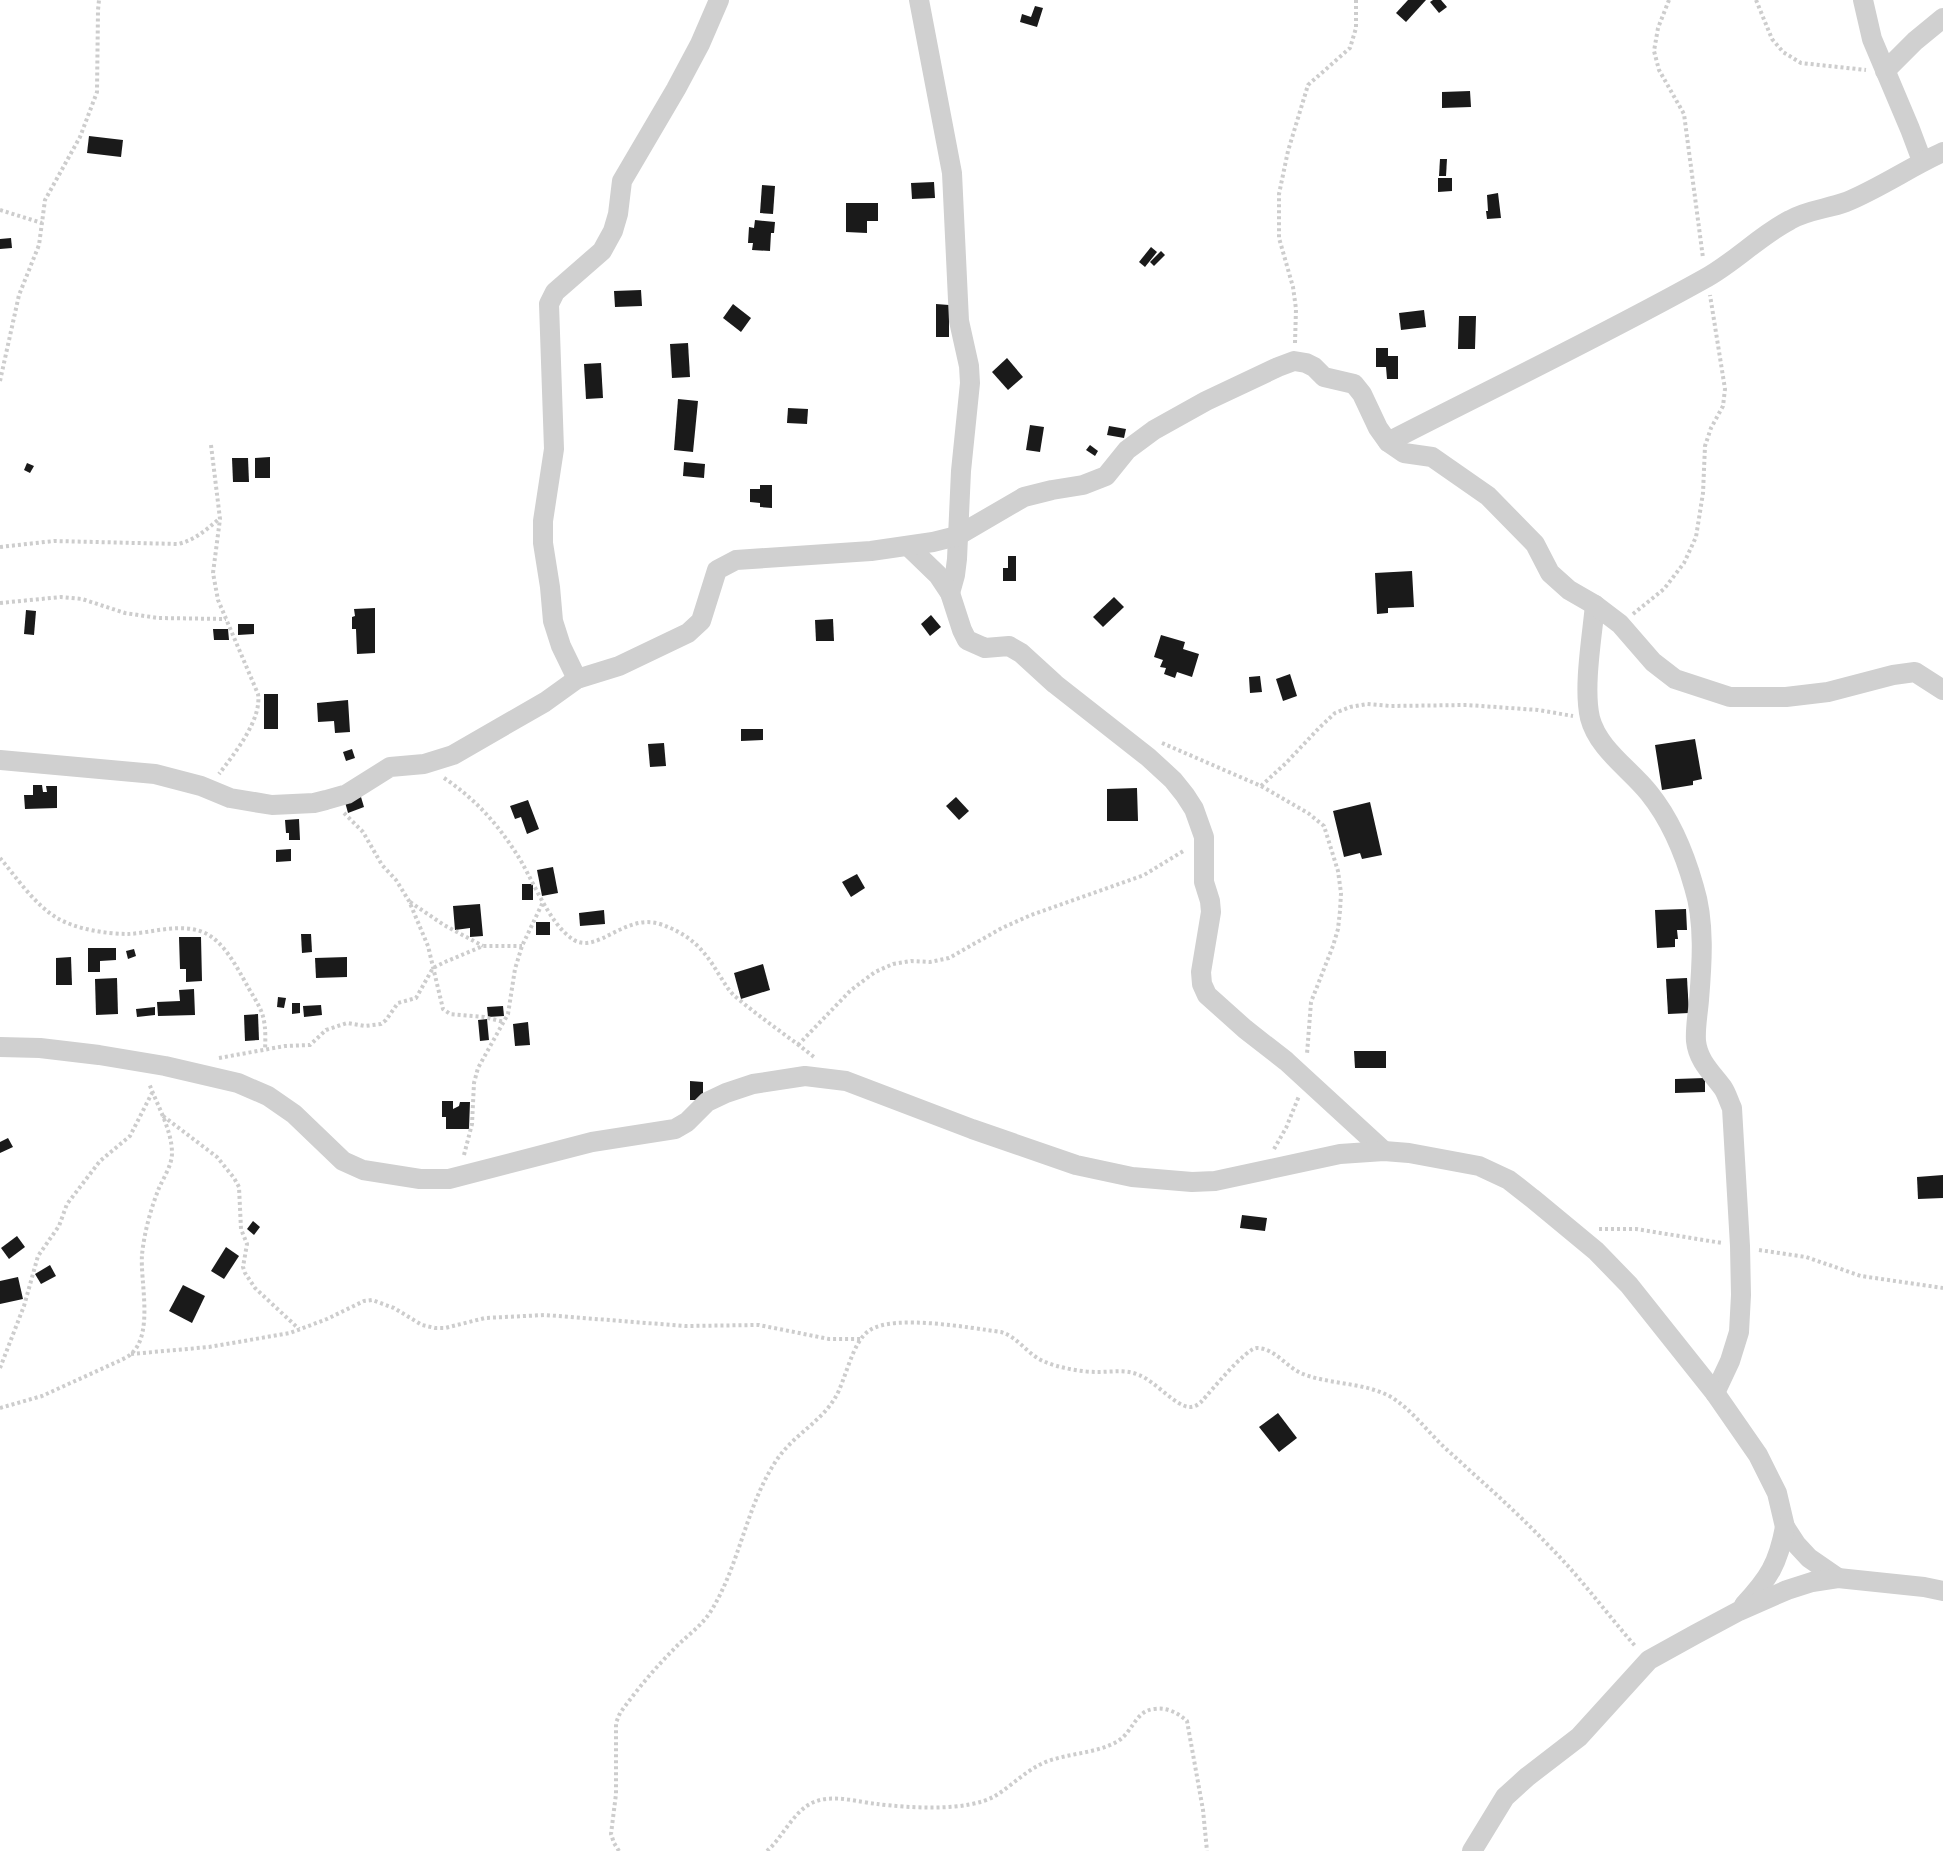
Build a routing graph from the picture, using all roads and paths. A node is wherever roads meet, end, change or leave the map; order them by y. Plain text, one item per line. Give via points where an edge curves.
1 (99, 0) edge
2 (719, 0) edge
3 (919, 0) edge
4 (1356, 0) edge
5 (1669, 0) edge
6 (1756, 0) edge
7 (1863, 0) edge
8 (1943, 18) edge
9 (1885, 71) junction
10 (1943, 152) edge
11 (1922, 161) junction
12 (0, 210) edge
13 (42, 223) junction
14 (1707, 278) junction
15 (1294, 361) junction
16 (0, 381) edge
17 (1388, 442) junction
18 (211, 445) dead end
19 (220, 519) junction
20 (957, 536) junction
21 (0, 546) edge
22 (908, 546) junction
23 (950, 593) junction
24 (0, 603) edge
25 (1595, 605) junction
26 (226, 619) junction
27 (1620, 624) junction
28 (577, 679) junction
29 (1943, 690) edge
30 (1590, 719) junction
31 (1156, 741) dead end
32 (0, 760) edge
33 (424, 764) junction
34 (201, 786) junction
35 (1261, 786) junction
36 (326, 800) junction
37 (1204, 837) junction
38 (0, 858) edge
39 (409, 901) junction
40 (543, 902) junction
41 (483, 946) junction
42 (522, 946) junction
43 (433, 968) junction
44 (504, 1022) junction
45 (798, 1044) junction
46 (0, 1047) edge
47 (265, 1050) junction
48 (212, 1059) dead end
49 (820, 1061) dead end
50 (141, 1062) junction
51 (1305, 1078) junction
52 (153, 1092) junction
53 (161, 1115) junction
54 (1384, 1151) junction
55 (1270, 1152) dead end
56 (461, 1176) junction
57 (1597, 1229) dead end
58 (1740, 1246) junction
59 (1943, 1288) edge
60 (300, 1329) junction
61 (861, 1339) junction
62 (131, 1354) junction
63 (0, 1368) edge
64 (1714, 1393) junction
65 (0, 1408) edge
66 (1785, 1527) junction
67 (1838, 1578) junction
68 (1943, 1591) edge
69 (1739, 1611) junction
70 (1649, 1660) junction
71 (619, 1851) edge
72 (767, 1851) edge
73 (1207, 1851) edge
74 (1472, 1851) edge

1 - 13 path via 97,92 80,137 45,200
2 - 28 street via 676,89 622,181 618,214 602,251 555,292 549,304 554,449 543,543 553,621
3 - 20 street via 952,173 959,321 970,383
4 - 15 path via 1356,28 1350,48 1308,85 1279,194 1279,238 1296,309
5 - 14 path via 1654,51 1659,70 1684,114
6 - 9 path via 1772,39 1783,52 1801,63
7 - 9 street
8 - 9 street
9 - 11 street
10 - 11 street
11 - 14 street via 1844,202 1791,219
12 - 13 path
13 - 16 path via 39,245 19,295
14 - 17 street
14 - 27 path via 1725,389 1724,406 1705,446 1696,537 1684,563 1664,589
15 - 17 street via 1314,367 1324,377 1354,384
15 - 20 street via 1206,401 1154,430 1127,450 1106,476 1083,485 1024,497
17 - 25 street via 1404,453 1432,457 1488,496 1535,544 1550,573
18 - 19 path
19 - 21 path via 197,537 178,544 54,541
19 - 26 path via 213,573
20 - 22 street
20 - 23 street
22 - 23 street via 938,575
22 - 28 street via 736,561 717,570 701,621 688,633 619,666
23 - 37 street via 967,640 986,648 1009,646 1021,653 1148,757 1185,795
24 - 26 path via 61,597 158,618
25 - 27 street
25 - 30 street via 1588,676
26 - 34 path via 260,704 218,776
27 - 29 street via 1653,662 1675,679 1730,697 1828,692 1915,672
28 - 33 street via 453,755
30 - 35 path via 1538,710 1467,705 1350,707 1319,728
30 - 58 street via 1610,752 1650,794 1665,817 1695,889 1701,931 1696,1041 1701,1060 1724,1089 1732,1108
31 - 35 path
32 - 34 street via 155,774
33 - 36 street via 390,767 347,794
33 - 40 path via 466,794 493,821 520,859
34 - 36 street via 230,798 272,805
35 - 51 path via 1324,826 1338,871 1338,929 1311,1002
36 - 39 path via 357,824
37 - 45 path via 1144,875 1031,915 949,958 892,964 875,972 851,990
37 - 51 street via 1204,882 1211,912 1202,984 1207,995 1224,1011
38 - 47 path via 57,918 107,933 195,929 216,940 263,1011
39 - 41 path
39 - 43 path
40 - 42 path
40 - 45 path via 564,931 583,943 595,942 640,922 663,925 692,940 736,998
41 - 42 path
41 - 43 path
42 - 44 path
43 - 44 path via 446,1012
43 - 47 path via 416,998 398,1003 381,1024 348,1023 326,1030 310,1045
44 - 56 path via 478,1068
45 - 49 path
46 - 50 street via 40,1048
47 - 48 path
50 - 52 path
50 - 56 street via 238,1083 268,1096 294,1114 343,1161 363,1170 420,1179
51 - 54 street
51 - 55 path via 1286,1128
52 - 53 path
52 - 63 path via 130,1136 88,1176 38,1256
53 - 60 path via 217,1157 234,1178 239,1187 241,1228 247,1244 245,1273
53 - 62 path via 172,1154 144,1241 143,1324
54 - 56 street via 1340,1154 1215,1181 1132,1177 1065,1161 846,1081 805,1076 753,1084 726,1093 707,1102 675,1129 592,1142
54 - 64 street via 1479,1166 1509,1180 1596,1251 1629,1285
57 - 58 path via 1636,1229
58 - 59 path via 1806,1257 1861,1276
58 - 64 street via 1739,1332
60 - 61 path via 372,1300 435,1328 485,1318 545,1315 685,1326 759,1325 829,1339
60 - 62 path via 209,1347
61 - 70 path via 879,1326 892,1324 1001,1332 1043,1361 1096,1372 1138,1374 1181,1405 1190,1407 1197,1406 1249,1350 1257,1348 1277,1355 1311,1377 1376,1391 1402,1406 1502,1497
61 - 71 path via 829,1409 776,1460 711,1611 620,1713 616,1723 616,1794 611,1834
62 - 65 path via 42,1396
64 - 66 street via 1769,1474
66 - 67 street via 1809,1558
66 - 69 street via 1770,1575
67 - 68 street
67 - 69 street via 1787,1590
69 - 70 street
70 - 74 street via 1579,1737 1505,1797
72 - 73 path via 813,1802 830,1799 914,1806 979,1802 1047,1762 1110,1746 1122,1739 1145,1711 1156,1708 1179,1714 1187,1721

